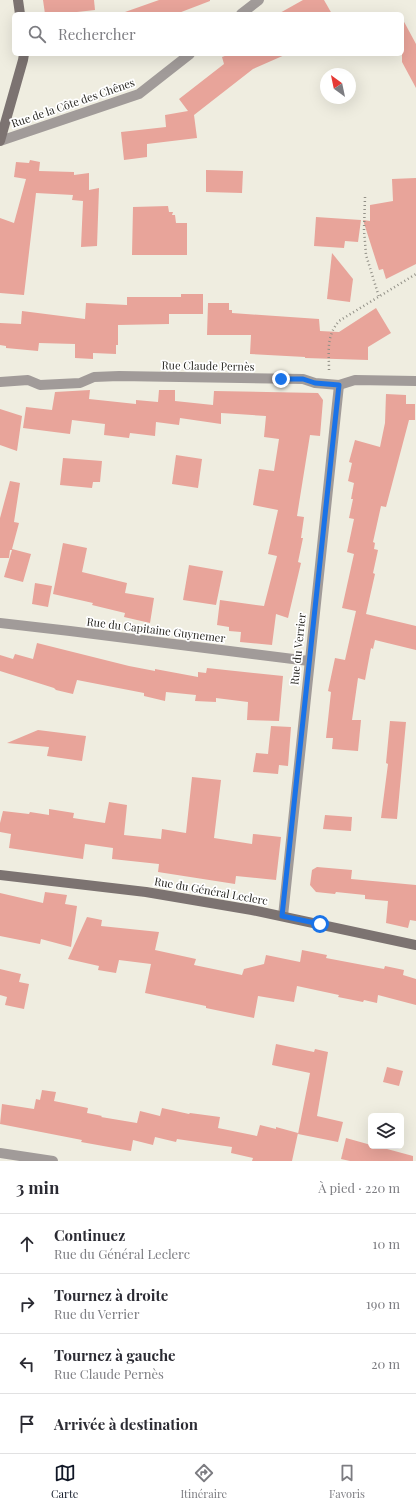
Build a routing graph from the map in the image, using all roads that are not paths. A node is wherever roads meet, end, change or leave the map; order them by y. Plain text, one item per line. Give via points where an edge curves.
1 (18, 0) edge
2 (259, 0) edge
3 (20, 12) edge
4 (244, 12) edge
5 (24, 56) edge
6 (187, 56) edge
7 (2, 125) edge
8 (0, 141) edge
9 (416, 381) edge
10 (0, 382) edge
11 (339, 385) junction
12 (0, 623) edge
13 (309, 661) junction
14 (0, 875) edge
15 (282, 916) junction
16 (416, 945) edge
17 (0, 1152) edge
18 (54, 1161) edge

1 - 3 main road
2 - 4 street
5 - 7 main road
6 - 8 street, Rue de la Côte des Chênes via 139,94
7 - 8 main road
9 - 11 street, Rue Claude Pernès via 355,380
10 - 11 street, Rue Claude Pernès via 28,380 40,385 80,383 94,377 119,376 303,379
11 - 13 street, Rue du Verrier
12 - 13 street, Rue du Capitaine Guynemer
13 - 15 street, Rue du Verrier
14 - 15 main road, Rue du Général Leclerc via 146,892
15 - 16 main road, Rue du Général Leclerc
17 - 18 street

